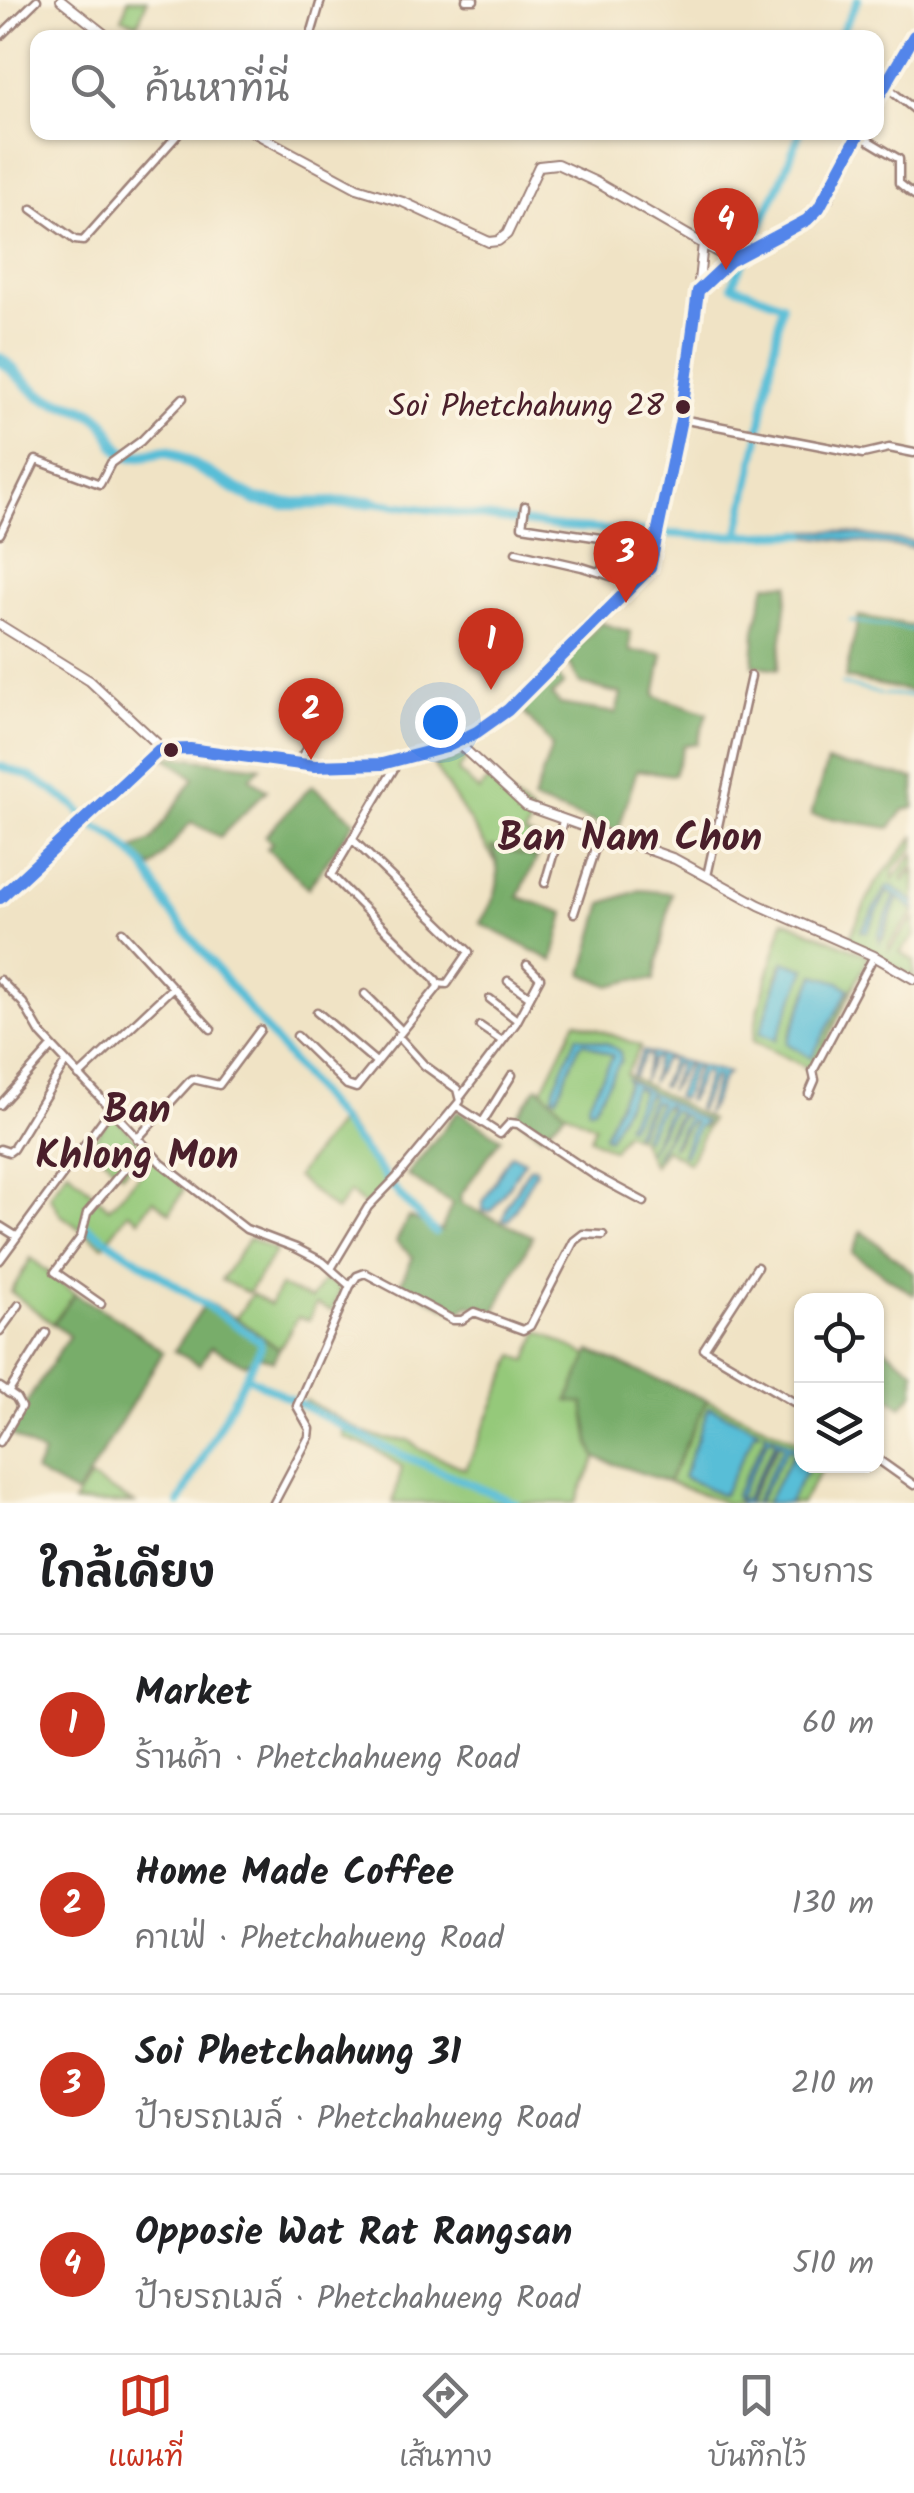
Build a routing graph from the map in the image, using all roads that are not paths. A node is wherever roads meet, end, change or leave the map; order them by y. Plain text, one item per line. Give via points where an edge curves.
1 (37, 0) edge
2 (62, 0) edge
3 (321, 0) edge
4 (466, 0) edge
5 (474, 0) edge
6 (99, 30) edge
7 (312, 30) edge
8 (0, 36) edge
9 (914, 36) edge
10 (885, 86) joint
11 (914, 109) edge
12 (173, 140) edge
13 (270, 140) edge
14 (277, 140) edge
15 (857, 140) edge
16 (870, 140) edge
17 (276, 143) junction
18 (914, 195) edge
19 (32, 208) dead end
20 (704, 244) junction
21 (731, 260) junction
22 (698, 291) junction
23 (183, 398) dead end
24 (681, 419) junction
25 (914, 453) edge
26 (525, 506) dead end
27 (0, 534) edge
28 (516, 552) dead end
29 (602, 572) junction
30 (636, 584) junction
31 (0, 625) edge
32 (751, 676) dead end
33 (332, 714) dead end
34 (459, 744) junction
35 (163, 749) junction
36 (398, 762) junction
37 (295, 765) junction
38 (563, 822) junction
39 (600, 833) junction
40 (352, 839) junction
41 (707, 876) junction
42 (545, 883) dead end
43 (0, 898) edge
44 (574, 913) dead end
45 (122, 932) dead end
46 (874, 956) junction
47 (526, 964) dead end
48 (914, 979) edge
49 (0, 980) edge
50 (508, 980) dead end
51 (438, 983) junction
52 (171, 989) junction
53 (365, 994) dead end
54 (530, 996) junction
55 (490, 999) dead end
56 (317, 1012) dead end
57 (518, 1020) junction
58 (480, 1026) dead end
59 (211, 1030) dead end
60 (260, 1030) dead end
61 (400, 1033) junction
62 (297, 1036) dead end
63 (502, 1041) junction
64 (52, 1046) junction
65 (66, 1062) junction
66 (376, 1062) junction
67 (80, 1076) junction
68 (512, 1076) dead end
69 (809, 1094) dead end
70 (461, 1096) junction
71 (0, 1106) edge
72 (456, 1106) junction
73 (111, 1108) junction
74 (482, 1123) junction
75 (140, 1143) junction
76 (0, 1149) edge
77 (644, 1202) dead end
78 (0, 1226) edge
79 (603, 1235) dead end
80 (16, 1236) junction
81 (0, 1260) edge
82 (332, 1267) junction
83 (757, 1267) dead end
84 (350, 1286) junction
85 (101, 1304) dead end
86 (18, 1305) dead end
87 (0, 1331) edge
88 (46, 1333) dead end
89 (0, 1387) edge
90 (8, 1393) junction
91 (794, 1402) edge
92 (0, 1442) edge
93 (884, 1464) edge
94 (914, 1485) edge
95 (274, 1503) edge

1 - 8 street
2 - 6 street
3 - 7 street
4 - 5 street
9 - 10 main road
10 - 11 street
12 - 19 street via 83,242
13 - 17 street
14 - 17 street
15 - 21 main road via 819,208
16 - 18 street via 899,158 898,183
17 - 20 street via 356,188 489,242 506,234 533,173 550,163
20 - 21 street
20 - 22 street
21 - 22 main road
22 - 24 main road
23 - 27 street via 111,463 100,484 36,460
24 - 25 street via 862,454 889,448
24 - 30 main road via 656,549
26 - 29 street via 522,526 607,539
28 - 29 street
29 - 30 street
30 - 34 main road via 508,710
31 - 35 street via 90,681
32 - 41 street
33 - 37 street
34 - 36 main road
34 - 38 street via 514,797
35 - 37 main road
35 - 43 main road
36 - 37 main road
36 - 40 street
38 - 39 street
38 - 42 street
39 - 41 street
39 - 44 street
40 - 51 street via 331,875
40 - 51 street via 469,952 447,984
41 - 46 street
45 - 52 street
46 - 48 street
46 - 69 street via 813,1072
47 - 54 street via 540,975
49 - 64 street
50 - 54 street
51 - 61 street
52 - 59 street
52 - 67 street
53 - 61 street
54 - 57 street
55 - 57 street
56 - 66 street
57 - 63 street
58 - 63 street
60 - 75 street via 219,1084 193,1079
61 - 66 street
61 - 70 street via 424,1065
62 - 66 street via 350,1088
63 - 70 street
64 - 65 street
64 - 71 street
65 - 67 street
65 - 76 street via 13,1148
67 - 73 street
68 - 74 street
70 - 72 street
72 - 74 street
72 - 82 street via 368,1206
73 - 75 street
73 - 80 street
74 - 77 street via 500,1134 518,1124
75 - 82 street via 246,1229
75 - 85 street via 87,1213 81,1237 55,1272
78 - 80 street
79 - 84 street via 583,1234 574,1242 523,1330 474,1312 454,1320 365,1274
80 - 81 street
82 - 84 street
83 - 91 street via 704,1349
84 - 95 street via 298,1402 310,1429
86 - 87 street
88 - 90 street
89 - 90 street
90 - 92 street via 21,1407
93 - 94 street

